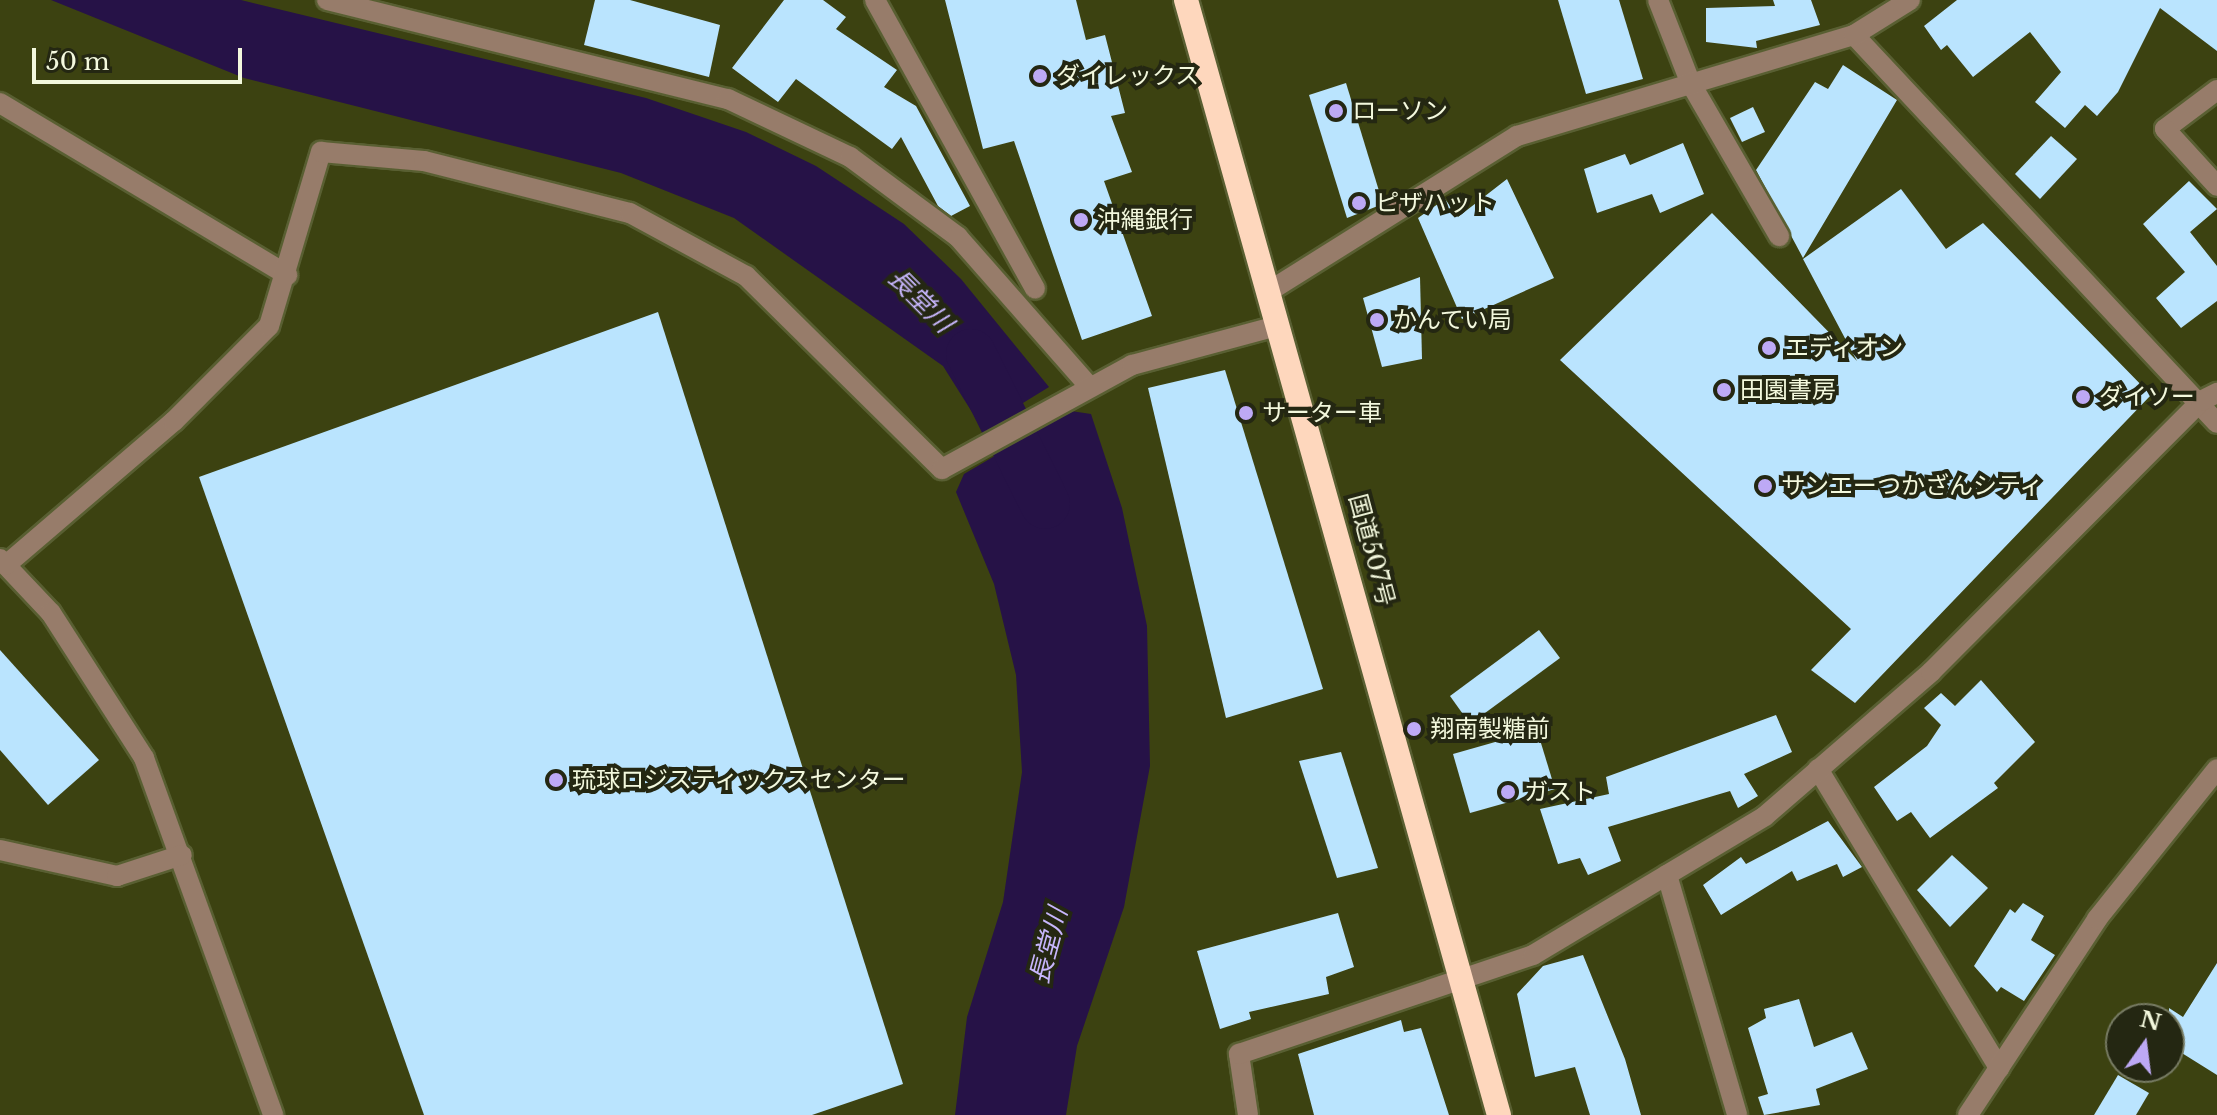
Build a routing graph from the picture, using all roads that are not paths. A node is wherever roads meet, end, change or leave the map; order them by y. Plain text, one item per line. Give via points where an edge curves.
1 (327, 0) edge
2 (875, 0) edge
3 (1186, 0) edge
4 (1658, 0) edge
5 (1910, 0) edge
6 (1854, 35) junction
7 (1691, 84) junction
8 (2217, 90) edge
9 (0, 103) edge
10 (2217, 186) edge
11 (1779, 236) dead end
12 (287, 275) junction
13 (1035, 289) dead end
14 (1268, 292) junction
15 (1277, 326) junction
16 (1081, 390) junction
17 (2209, 397) edge
18 (2217, 423) edge
19 (3, 562) edge
20 (1818, 769) junction
21 (2217, 769) edge
22 (0, 850) edge
23 (182, 855) junction
24 (1667, 875) junction
25 (1460, 978) junction
26 (1999, 1068) junction
27 (273, 1115) edge
28 (1248, 1115) edge
29 (1499, 1115) edge
30 (1737, 1115) edge
31 (1968, 1115) edge

1 - 16 street via 728,99 850,157 958,237
2 - 13 street
3 - 14 highway, 国道507号
4 - 7 street
5 - 6 street
6 - 7 street
6 - 17 street
7 - 11 street
7 - 14 street via 1517,136
8 - 10 street via 2165,129
9 - 12 street
12 - 16 street via 321,152 424,161 630,213 746,276 942,469
12 - 19 street via 269,326 174,421
14 - 15 highway, 国道507号
15 - 16 street via 1132,365
15 - 25 highway, 国道507号
17 - 18 street
17 - 20 street via 1931,672
19 - 23 street via 101,683 144,758
20 - 24 street via 1765,816
20 - 26 street
21 - 26 street via 2142,856
22 - 23 street via 117,876
23 - 27 street
24 - 25 street via 1533,955
24 - 30 street
25 - 28 street via 1239,1054
25 - 29 highway, 国道507号
26 - 31 street

